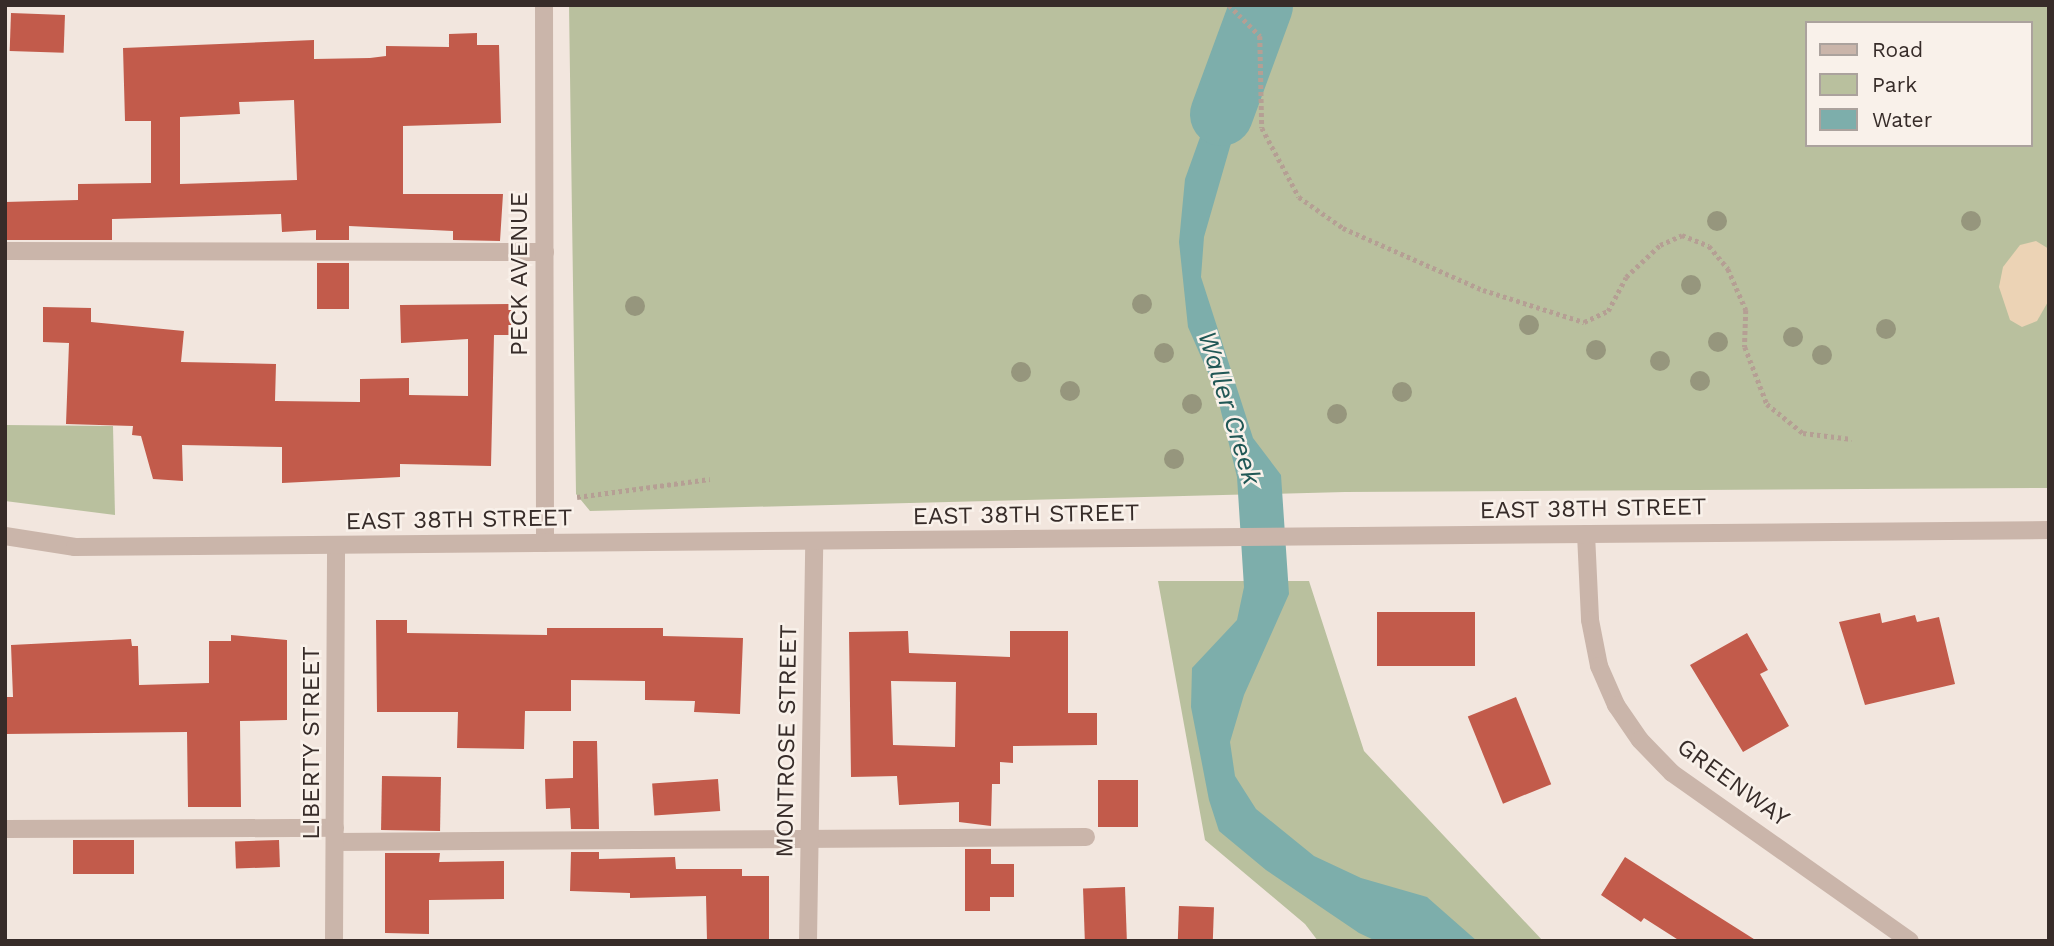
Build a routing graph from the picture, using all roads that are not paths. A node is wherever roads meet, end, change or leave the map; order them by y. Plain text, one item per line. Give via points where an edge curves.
1 (544, 5) edge
2 (5, 251) edge
3 (545, 252) junction
4 (2049, 530) edge
5 (1586, 534) junction
6 (5, 536) edge
7 (814, 541) junction
8 (545, 542) junction
9 (335, 546) junction
10 (5, 829) edge
11 (336, 835) junction
12 (1086, 837) dead end
13 (810, 842) junction
14 (334, 941) edge
15 (808, 941) edge
16 (1910, 941) edge

1 - 3 street, PECK AVENUE
2 - 3 street
3 - 8 street, PECK AVENUE
4 - 5 street, EAST 38TH STREET
5 - 7 street, EAST 38TH STREET
5 - 16 street, GREENWAY via 1590,620 1599,666 1616,705 1640,740 1672,773
6 - 9 street, EAST 38TH STREET via 75,547
7 - 8 street, EAST 38TH STREET
7 - 13 street, MONTROSE STREET
8 - 9 street, EAST 38TH STREET
9 - 11 street, LIBERTY STREET
10 - 11 street
11 - 13 street
11 - 14 street, LIBERTY STREET
12 - 13 street
13 - 15 street, MONTROSE STREET

